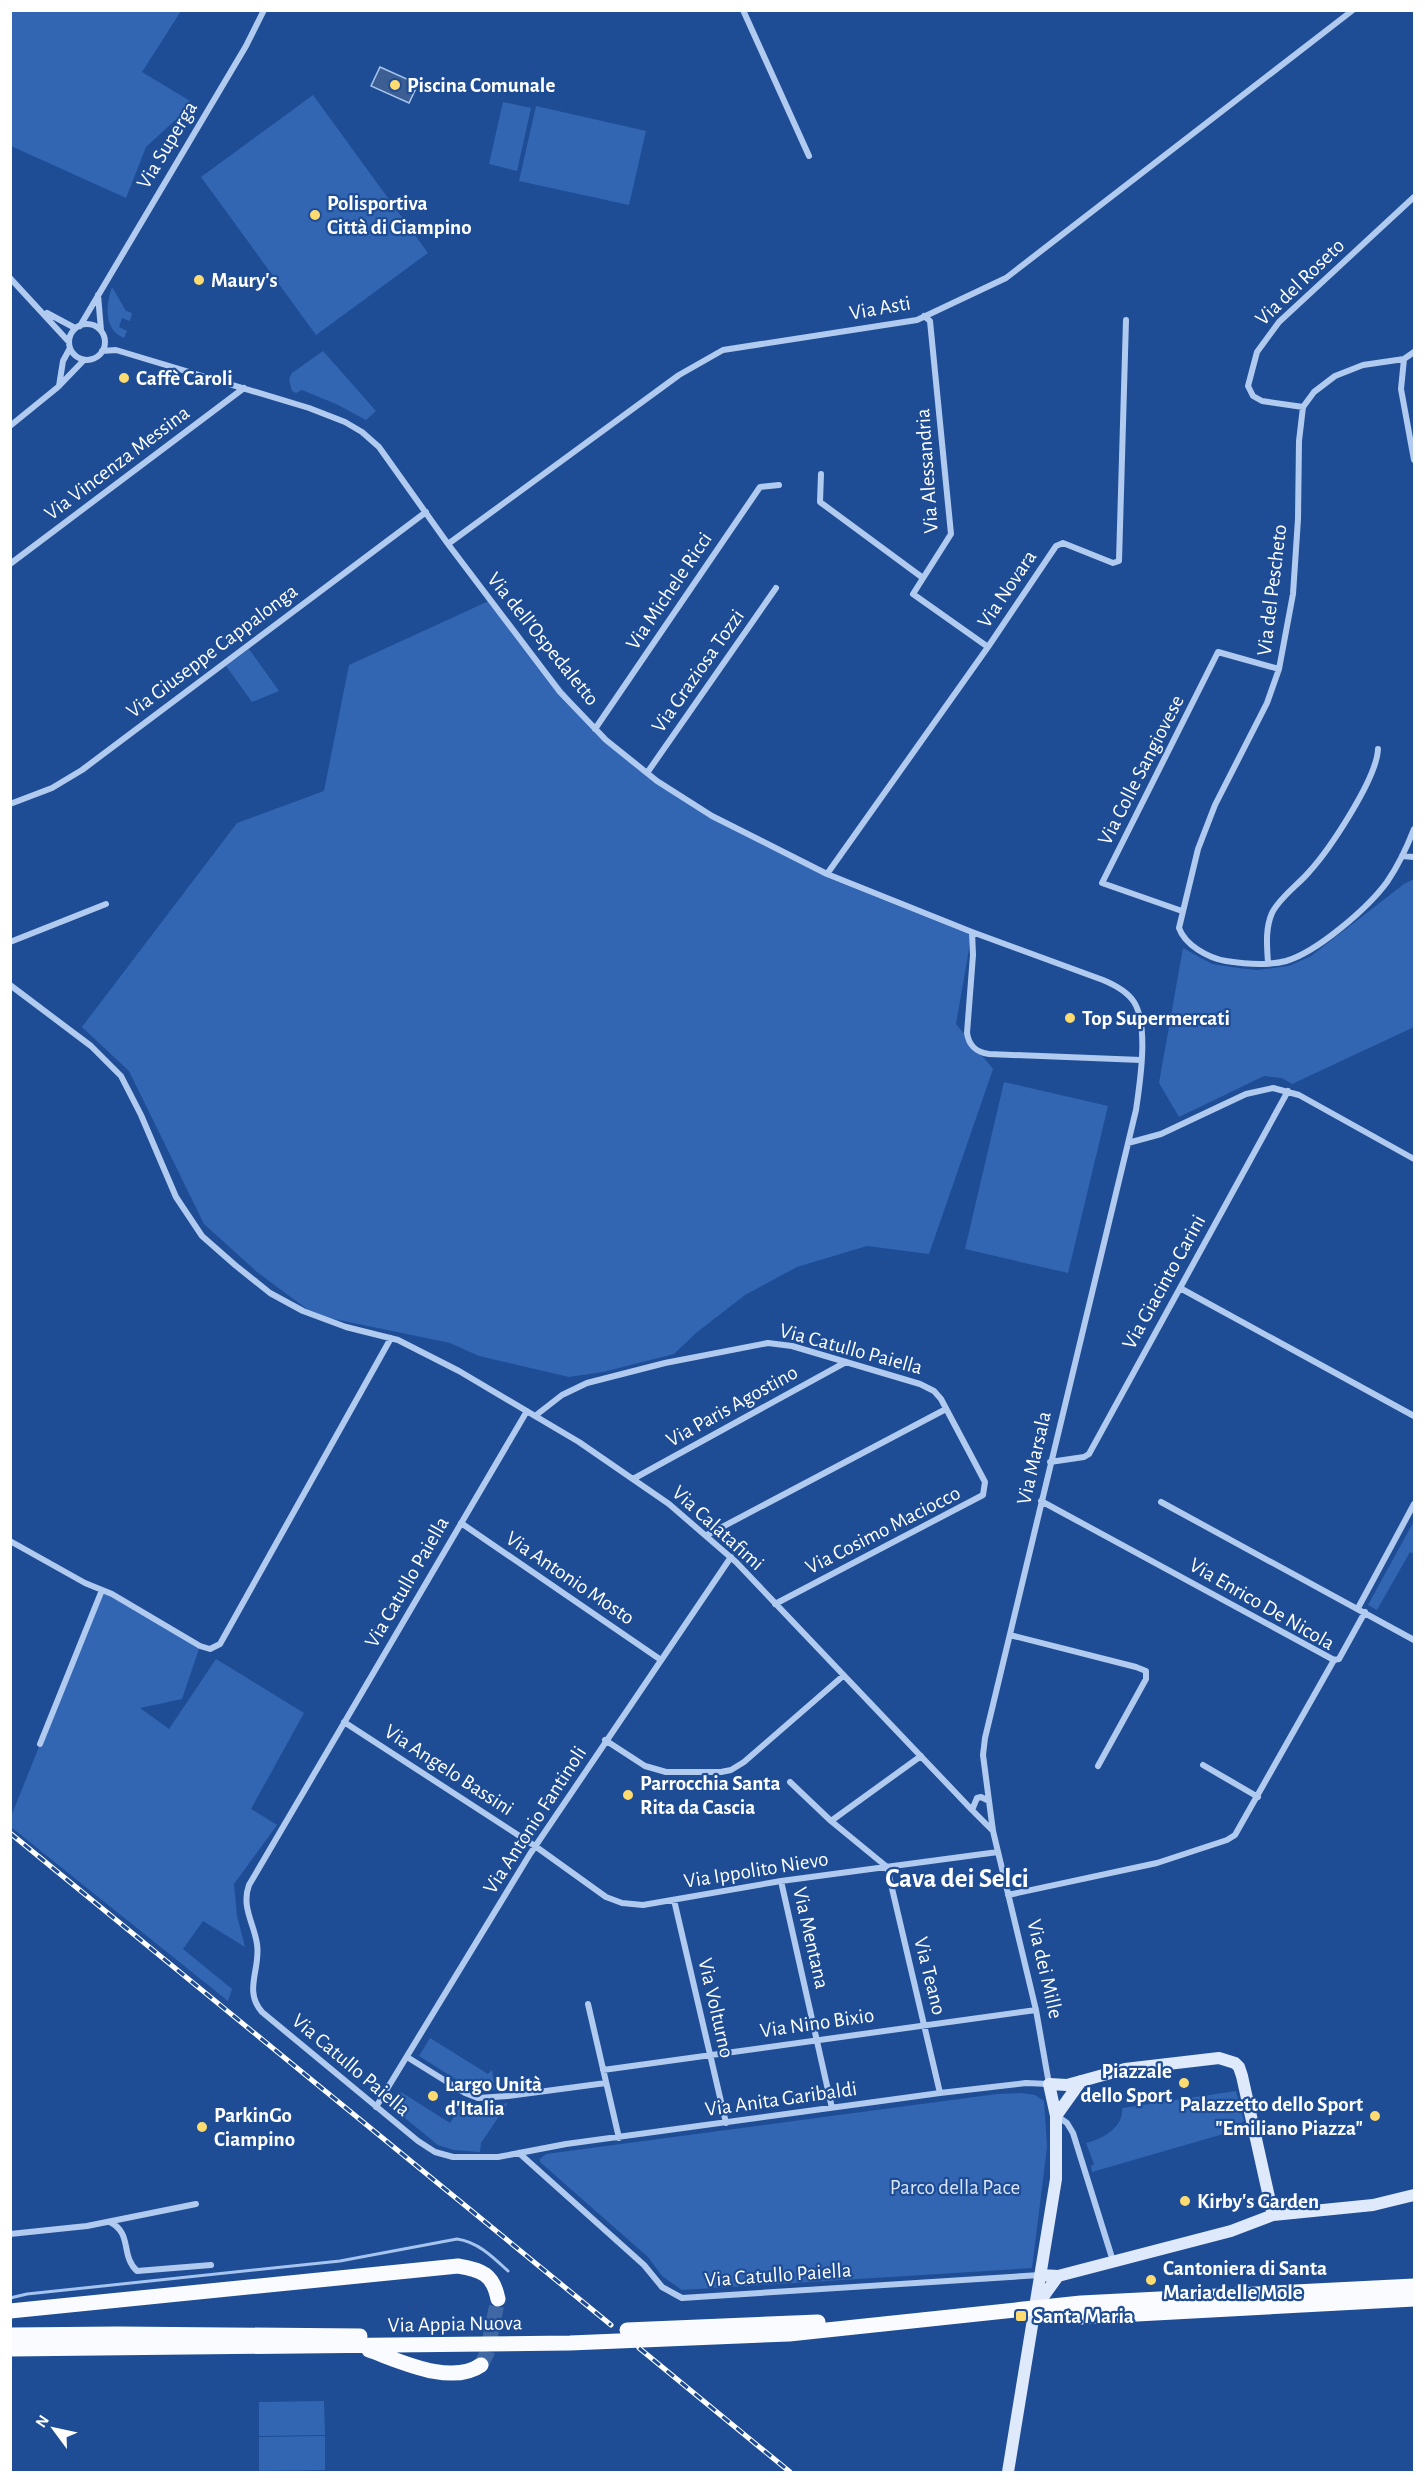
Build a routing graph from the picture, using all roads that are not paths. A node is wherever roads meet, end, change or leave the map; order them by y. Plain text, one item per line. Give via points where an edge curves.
1 (264, 10) edge
2 (743, 10) edge
3 (1353, 10) edge
4 (809, 156) dead end
5 (1414, 197) edge
6 (10, 278) edge
7 (98, 295) junction
8 (42, 311) junction
9 (924, 316) junction
10 (1126, 320) dead end
11 (78, 327) junction
12 (102, 333) junction
13 (69, 345) junction
14 (116, 350) junction
15 (102, 351) junction
16 (1414, 352) edge
17 (1404, 359) junction
18 (84, 360) junction
19 (58, 387) junction
20 (244, 388) junction
21 (1303, 407) junction
22 (10, 426) edge
23 (1414, 460) edge
24 (822, 474) dead end
25 (779, 485) dead end
26 (426, 512) junction
27 (448, 544) junction
28 (10, 564) edge
29 (923, 578) junction
30 (776, 588) dead end
31 (988, 647) junction
32 (1279, 669) junction
33 (595, 729) junction
34 (1378, 748) dead end
35 (647, 773) junction
36 (10, 804) edge
37 (1414, 829) edge
38 (1402, 856) junction
39 (1414, 857) edge
40 (827, 874) junction
41 (106, 904) dead end
42 (1182, 911) junction
43 (972, 932) junction
44 (10, 942) edge
45 (1268, 963) junction
46 (10, 985) edge
47 (1141, 1060) junction
48 (1288, 1091) junction
49 (1128, 1143) junction
50 (1414, 1159) edge
51 (1180, 1288) junction
52 (391, 1338) junction
53 (846, 1362) junction
54 (946, 1409) junction
55 (527, 1411) junction
56 (535, 1416) junction
57 (1414, 1416) edge
58 (1050, 1462) junction
59 (633, 1479) junction
60 (1041, 1501) junction
61 (1161, 1502) dead end
62 (1414, 1504) edge
63 (461, 1523) junction
64 (707, 1535) junction
65 (10, 1541) edge
66 (731, 1557) junction
67 (102, 1590) junction
68 (775, 1604) junction
69 (1358, 1608) junction
70 (1365, 1612) junction
71 (1010, 1635) junction
72 (1414, 1640) edge
73 (661, 1660) junction
74 (1335, 1660) junction
75 (843, 1676) junction
76 (344, 1722) junction
77 (605, 1740) junction
78 (40, 1744) dead end
79 (921, 1756) junction
80 (1203, 1765) dead end
81 (1098, 1766) dead end
82 (790, 1782) dead end
83 (985, 1782) junction
84 (1258, 1797) junction
85 (977, 1798) junction
86 (988, 1800) junction
87 (972, 1810) junction
88 (831, 1821) junction
89 (993, 1831) junction
90 (535, 1846) junction
91 (998, 1852) junction
92 (887, 1867) junction
93 (781, 1881) junction
94 (1008, 1895) junction
95 (674, 1900) junction
96 (588, 2004) dead end
97 (1036, 2010) junction
98 (925, 2024) junction
99 (817, 2040) junction
100 (710, 2055) junction
101 (407, 2058) junction
102 (603, 2070) junction
103 (1081, 2081) junction
104 (606, 2083) junction
105 (1049, 2084) junction
106 (940, 2093) junction
107 (376, 2107) junction
108 (832, 2108) junction
109 (1056, 2116) junction
110 (726, 2123) junction
111 (619, 2138) junction
112 (519, 2153) junction
113 (1414, 2194) edge
114 (196, 2204) dead end
115 (1273, 2215) junction
116 (110, 2221) junction
117 (10, 2234) edge
118 (1113, 2260) junction
119 (210, 2265) dead end
120 (1041, 2275) junction
121 (1058, 2276) junction
122 (1414, 2286) edge
123 (498, 2299) tunnel mouth
124 (1414, 2299) edge
125 (1034, 2310) junction
126 (10, 2311) edge
127 (899, 2322) junction
128 (10, 2336) edge
129 (358, 2346) junction
130 (10, 2349) edge
131 (481, 2365) dead end
132 (1008, 2472) edge

1 - 7 street, Via Superga
2 - 4 street
3 - 9 street, Via Asti via 1007,276
5 - 21 street, Via del Roseto via 1279,322 1257,352 1248,386 1253,396
6 - 8 street
7 - 11 street, Via Superga
7 - 12 street
8 - 11 street
8 - 13 street
9 - 27 street, Via Asti via 725,349 679,375
9 - 29 street, Via Alessandria via 930,321 951,534
10 - 31 street, Via Novara via 1119,561 1113,563 1066,544 1056,546
11 - 12 street via 90,324
11 - 13 street
12 - 14 street
12 - 15 street
13 - 18 street
13 - 19 street
14 - 15 street, Via dell'Ospedaletto
14 - 20 street, Via dell'Ospedaletto
15 - 18 street via 95,358
16 - 17 street
17 - 21 street via 1350,368 1335,375
17 - 23 street via 1401,389
18 - 19 street
19 - 22 street
20 - 26 street, Via dell'Ospedaletto via 309,408 362,432 379,447
20 - 28 street, Via Vincenza Messina
21 - 32 street, Via del Pescheto via 1293,594
24 - 29 street via 820,502
25 - 33 street, Via Michele Ricci via 760,487
26 - 27 street, Via dell'Ospedaletto
26 - 36 street, Via Giuseppe Cappalonga via 82,770 52,788
27 - 33 street, Via dell'Ospedaletto via 560,692
29 - 31 street, Via Alessandria via 914,597
30 - 35 street, Via Graziosa Tozzi
31 - 40 street, Via Novara
32 - 42 street, Via del Pescheto via 1267,703 1215,805 1198,849
32 - 42 street, Via Colle Sangiovese via 1218,652 1102,883
33 - 35 street, Via dell'Ospedaletto
34 - 45 street via 1370,774 1341,830 1320,860 1274,909 1267,932
35 - 40 street, Via dell'Ospedaletto via 712,816
37 - 38 street
38 - 39 street
38 - 45 street via 1387,881 1345,924 1304,954
40 - 43 street, Via dell'Ospedaletto
41 - 44 street
42 - 45 street, Via del Pescheto via 1182,938 1205,953 1246,964
43 - 47 street, Via dell'Ospedaletto via 1119,988 1138,1011
43 - 47 street via 968,1033 973,1048 989,1054
46 - 52 street, Via Calatafimi via 91,1046 121,1076 176,1197 202,1236 270,1293 303,1311
47 - 49 street, Via dell'Ospedaletto
48 - 49 street via 1273,1088 1253,1092 1161,1134
48 - 50 street
48 - 51 street, Via Giacinto Carini
49 - 58 street, Via Marsala
51 - 57 street
51 - 58 street, Via Giacinto Carini via 1088,1455
52 - 55 street, Via Calatafimi via 459,1371
52 - 67 street via 220,1644 210,1649 200,1646
53 - 54 street, Via Catullo Paiella via 927,1386
53 - 56 street, Via Catullo Paiella via 787,1345 756,1345 587,1383 562,1395
53 - 59 street, Via Paris Agostino
54 - 64 street
54 - 68 street, Via Cosimo Maciocco via 985,1482 981,1498
55 - 56 street, Via Calatafimi
55 - 63 street, Via Catullo Paiella
56 - 59 street, Via Calatafimi
58 - 60 street, Via Marsala
59 - 64 street, Via Calatafimi
60 - 71 street, Via Marsala
60 - 74 street, Via Enrico De Nicola
61 - 69 street
62 - 69 street
63 - 73 street, Via Antonio Mosto
63 - 76 street, Via Catullo Paiella
64 - 66 street, Via Calatafimi
65 - 67 street
66 - 68 street, Via Calatafimi
66 - 73 street, Via Antonio Fantinoli
67 - 78 street
68 - 75 street, Via Calatafimi
69 - 70 street
70 - 72 street
70 - 74 street
71 - 81 street via 1146,1671 1146,1680
71 - 83 street, Via Marsala via 984,1746
73 - 77 street, Via Antonio Fantinoli
74 - 84 street, Via Enrico De Nicola
75 - 77 street via 744,1762 728,1771 658,1771
75 - 79 street, Via Calatafimi
76 - 90 street, Via Angelo Bassini
76 - 107 street, Via Catullo Paiella via 249,1885 246,1906 258,1950 252,1991 262,2012
77 - 90 street, Via Antonio Fantinoli
79 - 87 street, Via Calatafimi
79 - 88 street
80 - 84 street
82 - 88 street
83 - 85 street, Via Marsala
83 - 86 street, Via Marsala
84 - 94 street, Via Enrico De Nicola via 1240,1829 1227,1840 1157,1863
85 - 86 street
85 - 87 street
86 - 89 street, Via dei Mille
87 - 89 street
88 - 92 street
89 - 91 street, Via dei Mille
90 - 95 street, Via Ippolito Nievo via 617,1902 639,1905
90 - 101 street, Via Antonio Fantinoli
91 - 92 street, Via Ippolito Nievo
91 - 94 street, Via dei Mille
92 - 93 street, Via Ippolito Nievo
92 - 98 street, Via Teano
93 - 95 street, Via Ippolito Nievo
93 - 99 street, Via Mentana
94 - 97 street, Via dei Mille
95 - 100 street, Via Volturno
96 - 102 street
97 - 98 street, Via Nino Bixio
97 - 105 street, Via dei Mille
98 - 99 street, Via Nino Bixio
98 - 106 street, Via Teano
99 - 100 street, Via Nino Bixio
99 - 108 street, Via Mentana
100 - 102 street, Via Nino Bixio
100 - 110 street, Via Volturno
101 - 104 street via 483,2098
101 - 107 street, Via Antonio Fantinoli
102 - 104 street
103 - 105 street
103 - 109 street
103 - 115 street via 1125,2069 1219,2058 1235,2063 1242,2076
104 - 111 street
105 - 106 street, Via Anita Garibaldi
105 - 109 street, Via dei Mille
106 - 108 street, Via Anita Garibaldi
107 - 112 street, Via Catullo Paiella via 418,2141 444,2155 468,2158
108 - 110 street, Via Anita Garibaldi
109 - 118 street, Via dei Mille via 1073,2133
109 - 120 street, Via dei Mille via 1056,2179
110 - 111 street, Via Anita Garibaldi
111 - 112 street, Via Anita Garibaldi
112 - 120 street, Via Catullo Paiella via 644,2265 662,2287 682,2298
113 - 115 street via 1373,2205
114 - 116 street
115 - 118 street via 1231,2231
116 - 117 street
116 - 119 street via 124,2234 128,2263 137,2271
118 - 121 street
120 - 121 street
120 - 125 street, Via dei Mille
121 - 125 street
122 - 125 main road, Via Appia Nuova via 1081,2303
123 - 126 main road via 495,2284 479,2269 458,2266
124 - 125 main road, Via Appia Nuova via 1081,2317
125 - 127 main road, Via Appia Nuova
125 - 132 street, Via dei Mille
127 - 128 main road, Via Appia Nuova via 788,2322 572,2333
127 - 129 main road, Via Appia Nuova via 766,2335
129 - 130 main road, Via Appia Nuova
129 - 131 main road via 451,2374 470,2373

